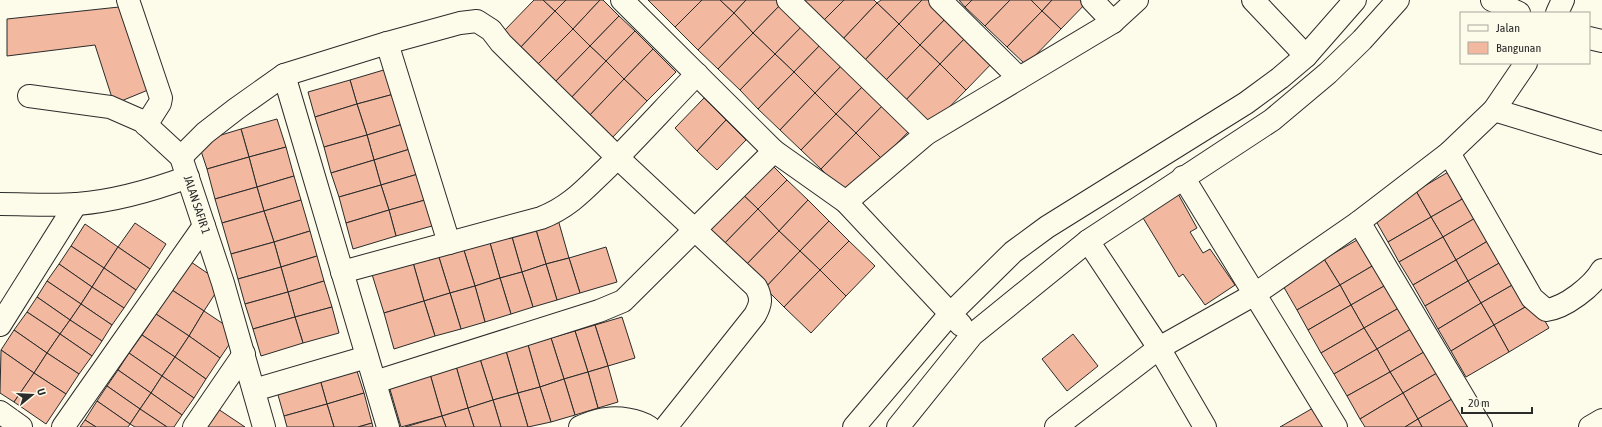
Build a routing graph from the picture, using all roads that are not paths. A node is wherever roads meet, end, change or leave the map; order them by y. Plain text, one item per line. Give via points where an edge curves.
1 (128, 0) edge
2 (622, 0) edge
3 (788, 0) edge
4 (940, 0) edge
5 (1092, 0) edge
6 (1137, 0) edge
7 (1253, 0) edge
8 (1355, 0) edge
9 (1398, 0) edge
10 (1492, 0) edge
11 (1563, 0) edge
12 (1517, 12) edge
13 (1557, 12) edge
14 (1113, 22) junction
15 (1590, 38) edge
16 (1602, 41) edge
17 (388, 43) junction
18 (1306, 56) junction
19 (1525, 64) edge
20 (696, 74) junction
21 (284, 75) junction
22 (1019, 78) junction
23 (28, 96) dead end
24 (1494, 110) junction
25 (146, 125) junction
26 (926, 134) junction
27 (1602, 143) edge
28 (774, 151) junction
29 (1449, 153) junction
30 (617, 157) junction
31 (184, 167) junction
32 (1183, 177) junction
33 (846, 202) junction
34 (0, 204) edge
35 (76, 204) junction
36 (1359, 222) junction
37 (204, 226) junction
38 (694, 230) junction
39 (1088, 241) junction
40 (449, 243) junction
41 (1602, 270) edge
42 (342, 272) junction
43 (1255, 294) junction
44 (950, 314) junction
45 (0, 325) edge
46 (972, 336) junction
47 (1159, 348) junction
48 (244, 354) junction
49 (367, 357) junction
50 (374, 382) junction
51 (254, 390) junction
52 (0, 412) edge
53 (1602, 420) edge
54 (21, 427) edge
55 (63, 427) edge
56 (194, 427) edge
57 (264, 427) edge
58 (388, 427) edge
59 (580, 427) edge
60 (649, 427) edge
61 (666, 427) edge
62 (854, 427) edge
63 (898, 427) edge
64 (1056, 427) edge
65 (1205, 427) edge
66 (1336, 427) edge
67 (1481, 427) edge
68 (1590, 427) edge

1 - 25 street via 161,98
2 - 20 street
3 - 26 street
4 - 22 street
5 - 14 street
6 - 14 street
7 - 18 street
8 - 18 street
9 - 32 street via 1328,74 1278,116
10 - 12 street
11 - 13 street
14 - 22 street
15 - 16 street
17 - 21 street
17 - 30 street via 460,23 477,21 491,30 501,43
17 - 40 street
18 - 44 street via 1246,102 1048,227 1013,252
19 - 24 street
20 - 28 street
20 - 30 street
21 - 31 street via 205,133
21 - 42 street
22 - 26 street
23 - 25 street, JALAN SAFIR 1 via 110,107
24 - 27 street
24 - 29 street
25 - 31 street, JALAN SAFIR 1
26 - 33 street
28 - 33 street
28 - 38 street
29 - 36 street
29 - 41 street via 1532,298 1546,310 1557,309 1569,302 1598,277
30 - 38 street
30 - 40 street via 567,206 555,213
31 - 35 street via 161,187 100,202
31 - 37 street, JALAN SAFIR 1
32 - 39 street
32 - 43 street
33 - 44 street
34 - 35 street
35 - 45 street
36 - 43 street
36 - 67 street
37 - 48 street, JALAN SAFIR 1
37 - 55 street
38 - 50 street via 634,292 611,307
38 - 61 street via 756,287 760,295 760,304 755,315
39 - 46 street
39 - 47 street
40 - 42 street
42 - 49 street
43 - 47 street
43 - 66 street
44 - 46 street
44 - 62 street
46 - 63 street
47 - 64 street
47 - 65 street
48 - 51 street, JALAN SAFIR 1
48 - 56 street
49 - 50 street
49 - 51 street
50 - 58 street
51 - 57 street, JALAN SAFIR 1
52 - 54 street
53 - 68 street
59 - 60 street via 606,419 631,421

